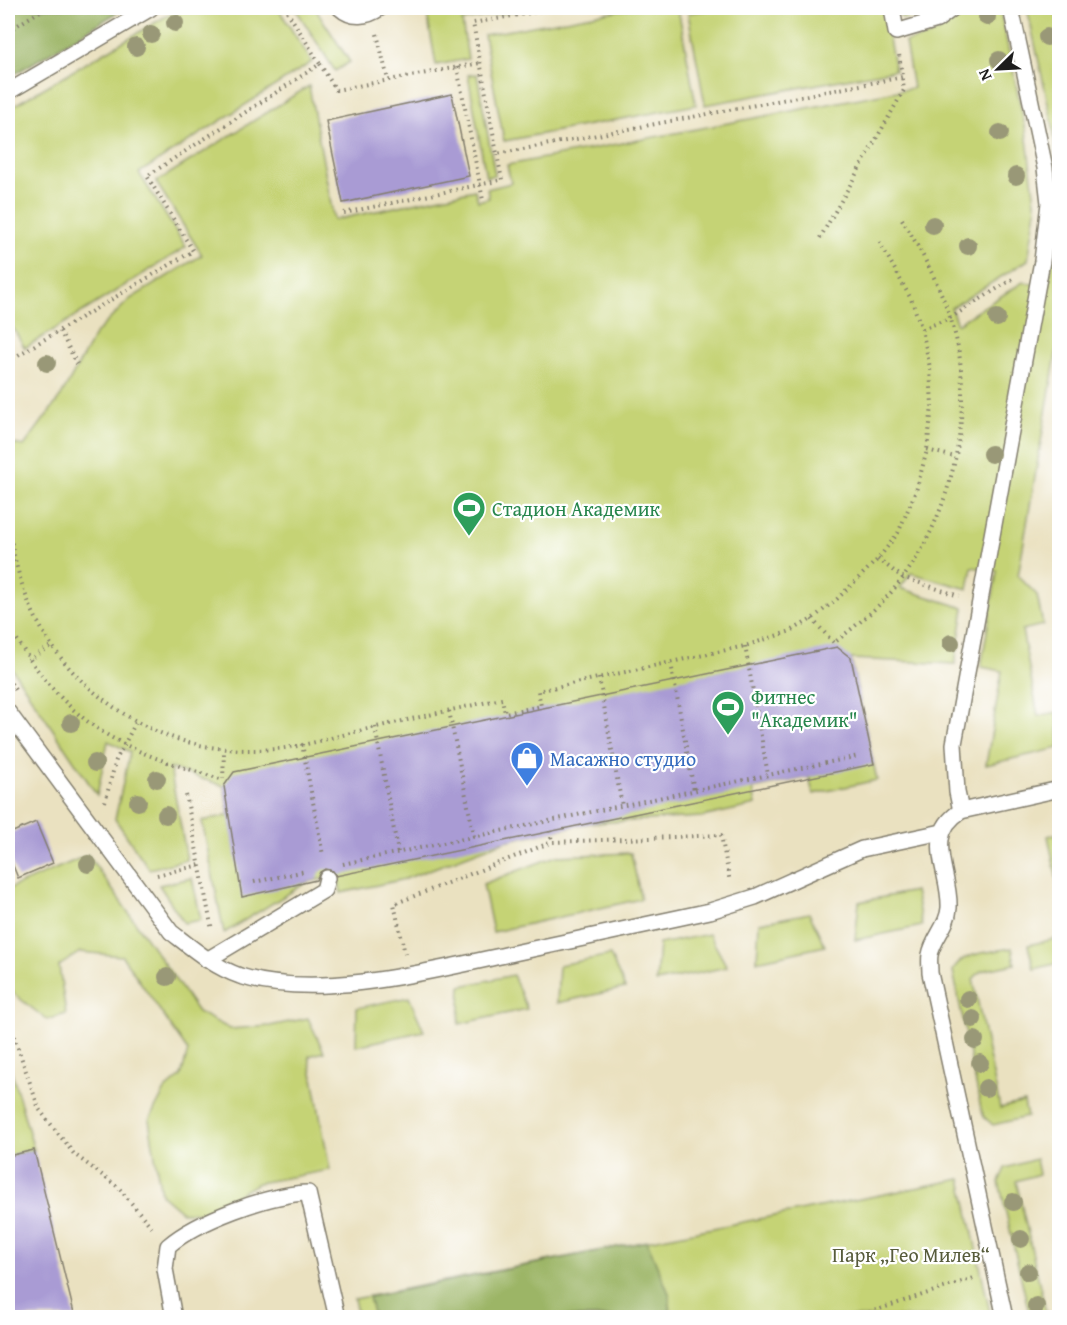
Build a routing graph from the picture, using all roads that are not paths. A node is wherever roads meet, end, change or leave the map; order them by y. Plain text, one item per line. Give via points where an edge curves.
1 (152, 8) edge
2 (340, 8) edge
3 (892, 8) edge
4 (953, 8) edge
5 (1011, 8) edge
6 (376, 10) edge
7 (8, 92) edge
8 (8, 712) edge
9 (1059, 789) edge
10 (962, 811) junction
11 (942, 832) junction
12 (326, 871) road end
13 (207, 960) junction
14 (174, 1317) edge
15 (337, 1317) edge
16 (1005, 1317) edge

1 - 7 lane
2 - 6 lane via 357,16
3 - 4 lane via 896,32 937,20
5 - 10 lane via 1049,203 1042,261 954,744
8 - 13 lane via 171,932
9 - 10 lane
10 - 11 lane via 949,819
11 - 13 lane via 862,849 734,904 409,975 328,984 274,984 239,975
11 - 16 lane via 941,851 950,907 947,922 930,953 930,973
12 - 13 lane via 324,890
14 - 15 lane via 165,1269 168,1246 182,1234 261,1202 286,1194 308,1193

